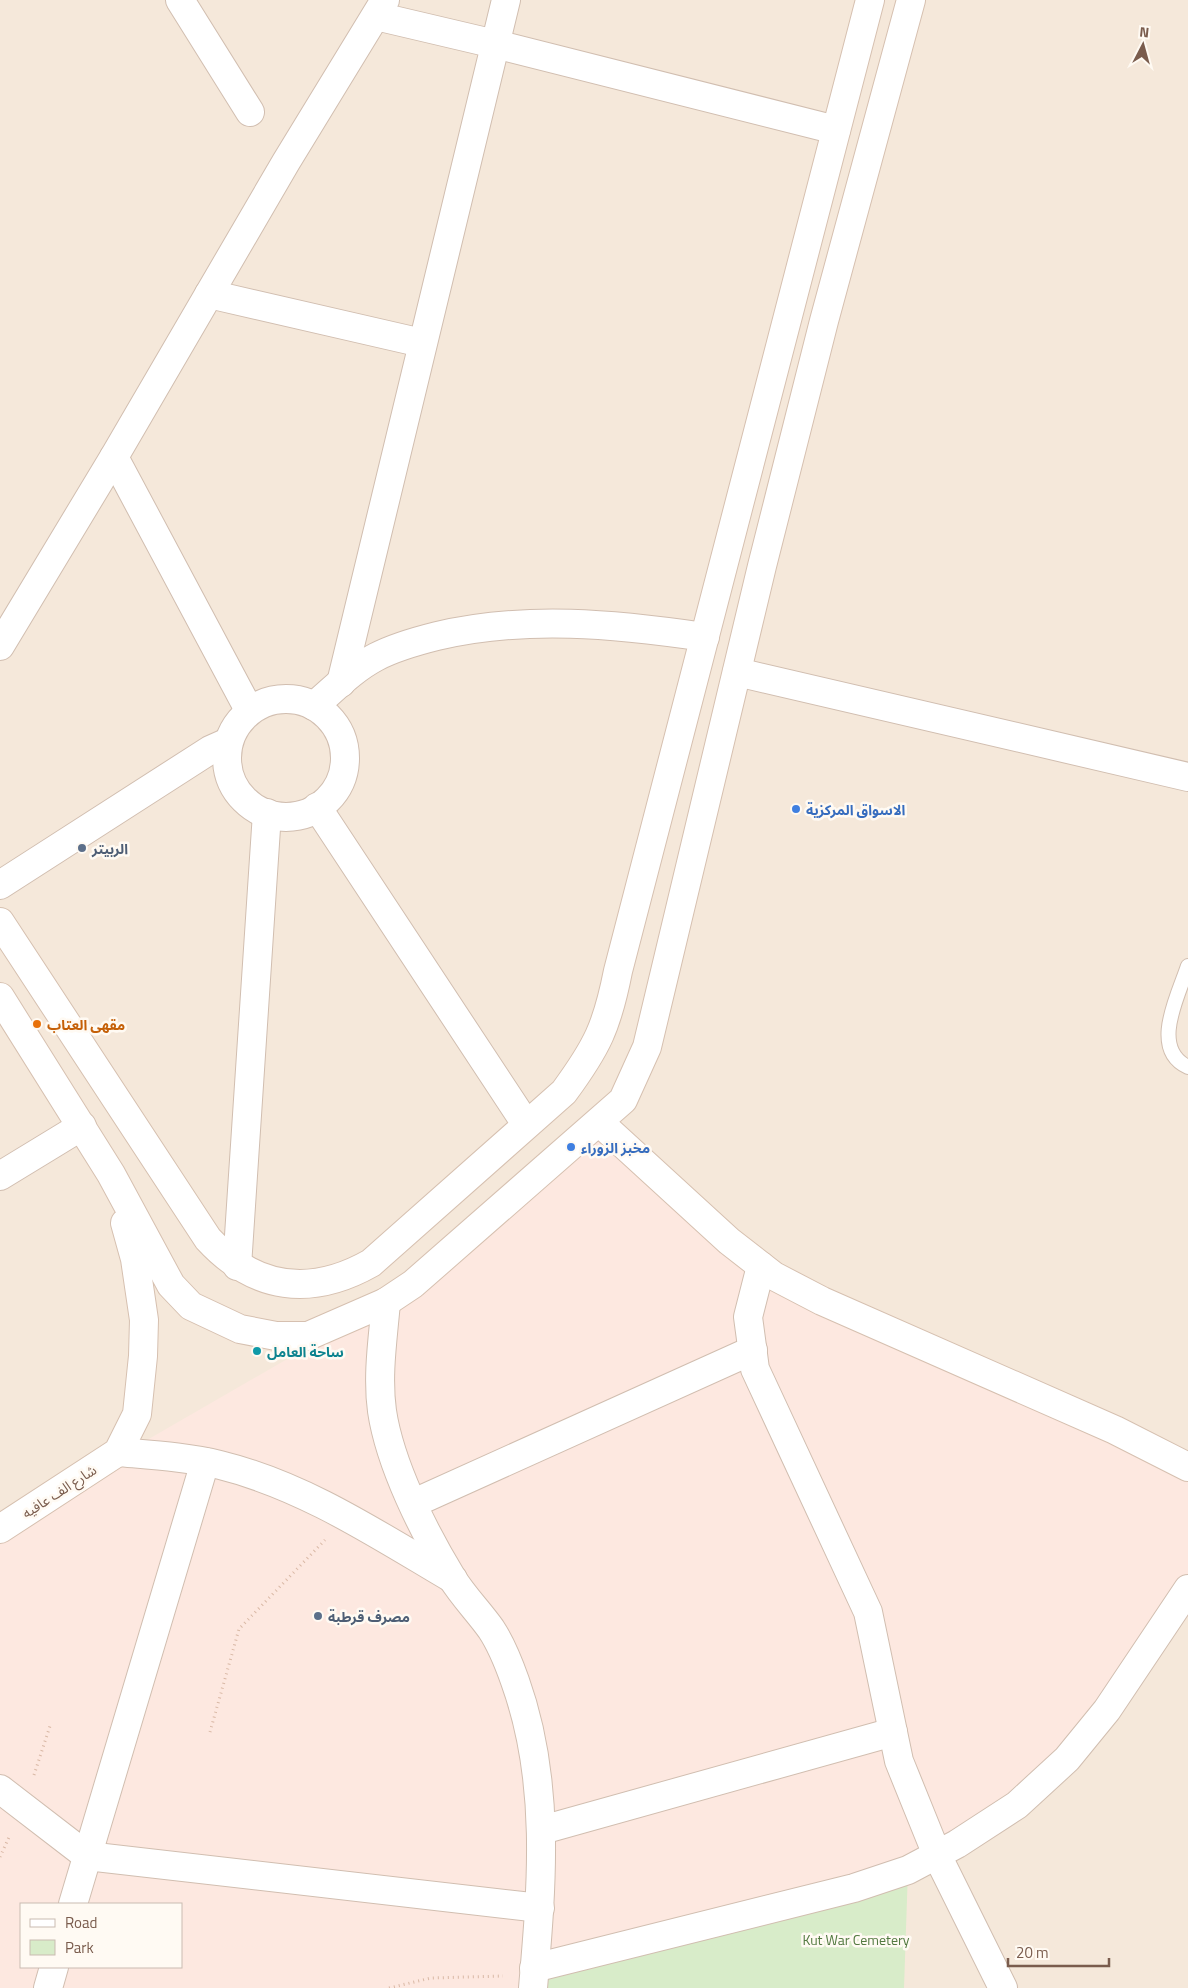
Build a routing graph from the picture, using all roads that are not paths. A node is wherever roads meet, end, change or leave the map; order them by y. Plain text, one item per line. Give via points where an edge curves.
1 (180, 0) edge
2 (506, 0) edge
3 (870, 0) edge
4 (911, 0) edge
5 (380, 8) edge
6 (495, 44) junction
7 (250, 112) dead end
8 (836, 130) junction
9 (209, 294) junction
10 (422, 343) junction
11 (114, 457) junction
12 (705, 637) junction
13 (0, 646) edge
14 (737, 672) junction
15 (341, 683) junction
16 (314, 706) junction
17 (250, 710) junction
18 (228, 742) junction
19 (1188, 778) edge
20 (317, 807) junction
21 (267, 813) junction
22 (0, 885) edge
23 (0, 922) edge
24 (1188, 966) edge
25 (0, 997) edge
26 (1188, 1067) edge
27 (599, 1122) junction
28 (526, 1124) junction
29 (82, 1126) junction
30 (111, 1174) junction
31 (0, 1176) edge
32 (237, 1266) junction
33 (761, 1266) junction
34 (386, 1302) junction
35 (753, 1350) junction
36 (118, 1452) junction
37 (205, 1462) junction
38 (1188, 1467) edge
39 (414, 1503) junction
40 (0, 1529) edge
41 (453, 1579) junction
42 (1188, 1590) edge
43 (893, 1732) junction
44 (0, 1789) edge
45 (542, 1830) junction
46 (937, 1855) junction
47 (88, 1856) junction
48 (73, 1903) edge
49 (540, 1908) junction
50 (54, 1968) edge
51 (534, 1977) edge
52 (48, 1988) edge
53 (1004, 1988) edge

1 - 7 street
2 - 6 street
3 - 8 street
4 - 14 street via 824,321
5 - 6 street
5 - 9 street
6 - 8 street
6 - 10 street
8 - 12 street
9 - 10 street
9 - 11 street
10 - 15 street
11 - 13 street
11 - 17 street
12 - 15 street via 628,626 549,623 461,630 415,641 376,656
12 - 28 street via 602,1034 588,1060 564,1092
14 - 19 street
14 - 27 street via 647,1047 623,1100
15 - 16 street
16 - 17 street via 286,698 267,701
16 - 20 street via 336,726 344,743 345,763 340,782 329,798
17 - 18 street via 236,725
18 - 21 street via 226,762 231,781 241,797
18 - 22 street via 210,750
20 - 21 street via 295,816
20 - 28 street
21 - 32 street
23 - 32 street via 208,1239
24 - 26 lane via 1168,1036 1168,1046 1181,1064
25 - 29 street
27 - 33 street via 729,1241
27 - 34 street via 413,1284
28 - 32 street via 371,1263 353,1273 314,1284 294,1284 255,1275
29 - 30 street
29 - 31 street
30 - 34 street via 171,1285 191,1306 213,1318 240,1329 276,1336 308,1336
30 - 36 street via 136,1258 144,1320 137,1414
33 - 35 street via 748,1317
33 - 38 street via 822,1301 1115,1430
34 - 39 street via 382,1410 394,1460
35 - 39 street
35 - 43 street via 755,1369 868,1612
36 - 37 street
36 - 40 street, شارع الف عافيه
37 - 41 street via 290,1488 348,1517
37 - 47 street
39 - 41 street
41 - 45 street via 492,1630 515,1680 532,1740
42 - 46 street via 1107,1710 1067,1759 1016,1805
43 - 45 street
43 - 46 street via 899,1761
44 - 47 street
45 - 49 street
46 - 51 street via 908,1870 854,1888
46 - 53 street
47 - 48 street
47 - 49 street
49 - 51 street
50 - 52 street

